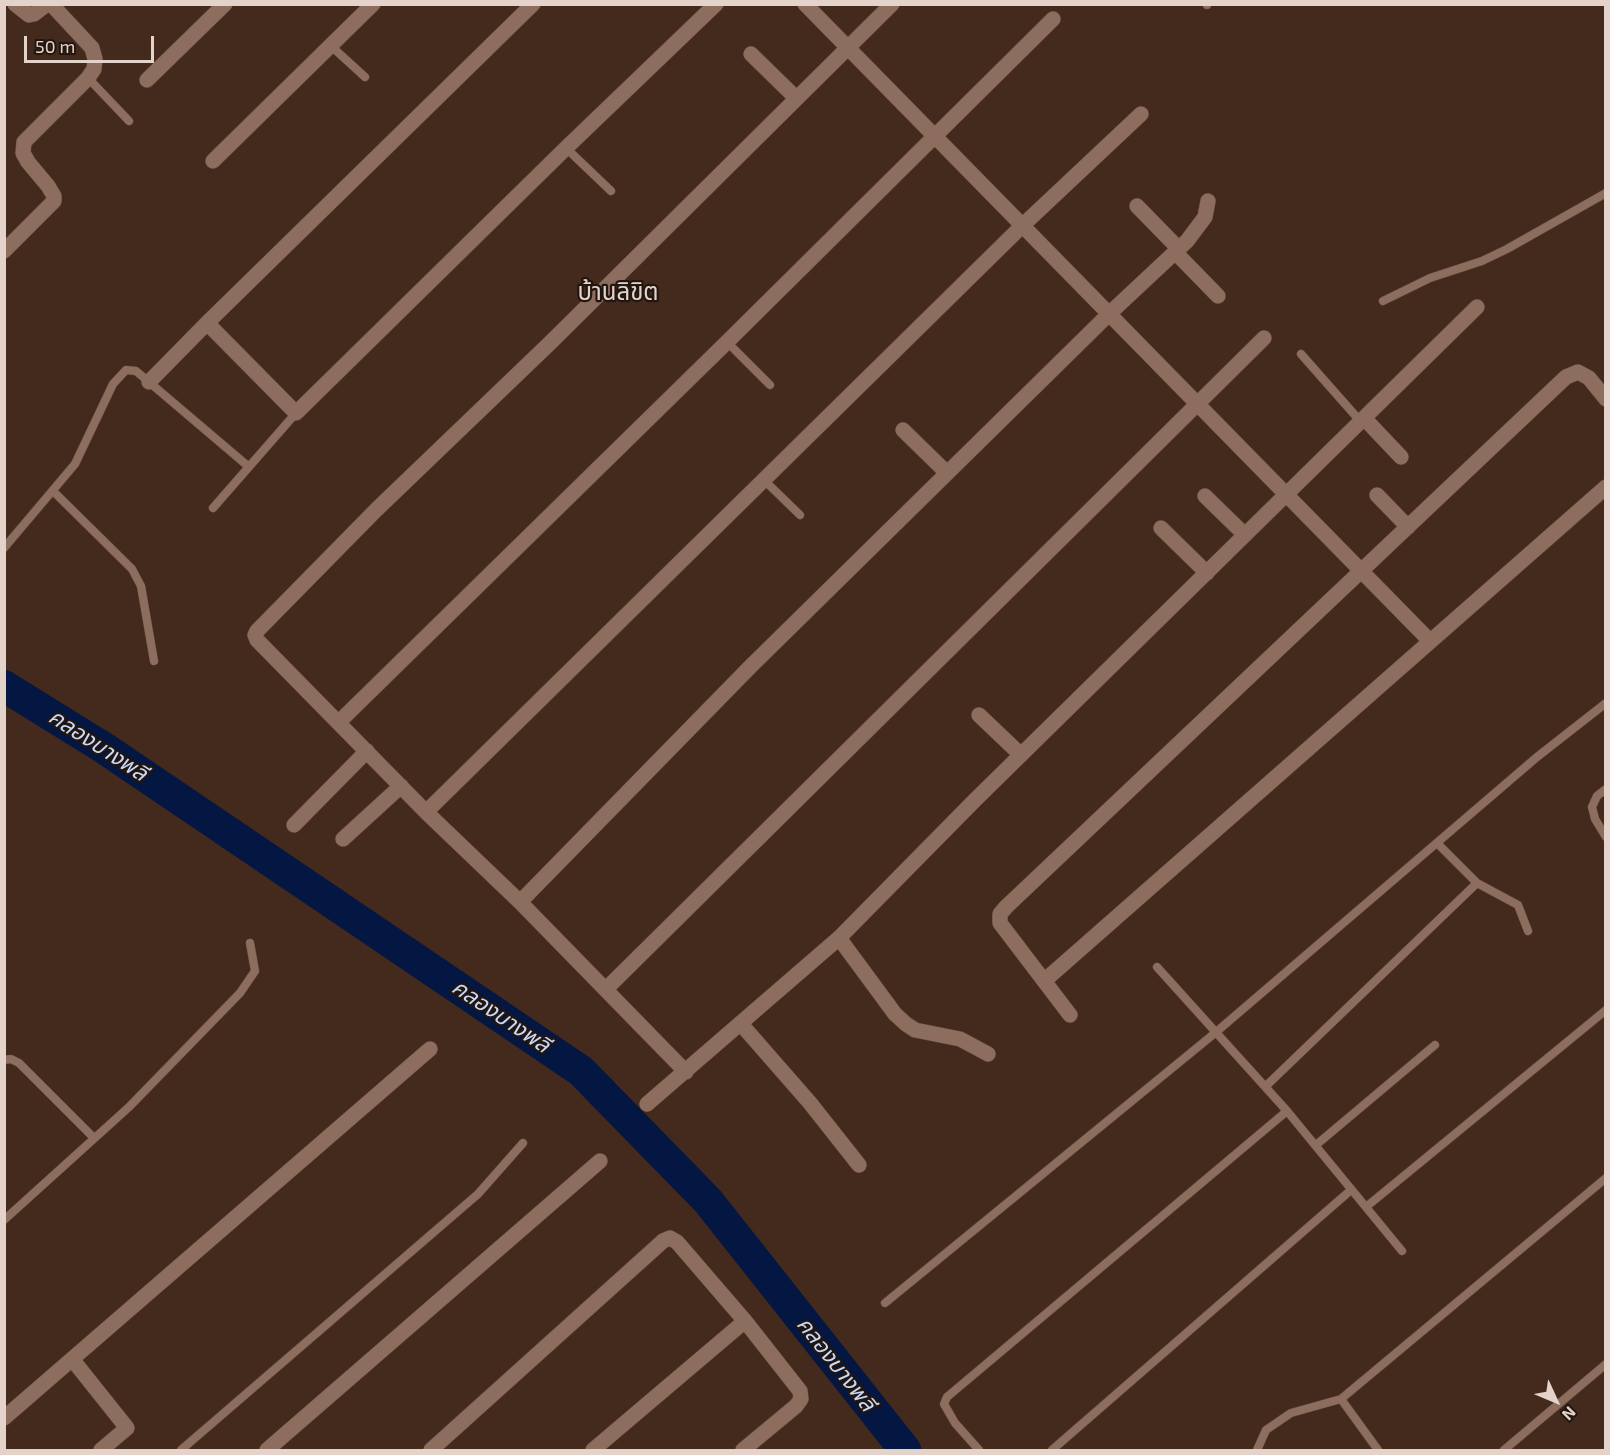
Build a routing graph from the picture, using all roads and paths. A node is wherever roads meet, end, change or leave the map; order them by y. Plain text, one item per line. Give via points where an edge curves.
1 (15, 4) edge
2 (49, 4) edge
3 (225, 4) edge
4 (373, 4) edge
5 (533, 4) edge
6 (716, 4) edge
7 (805, 4) edge
8 (892, 4) edge
9 (1053, 19) dead end
10 (331, 45) junction
11 (847, 48) junction
12 (751, 54) dead end
13 (88, 78) junction
14 (365, 78) dead end
15 (147, 80) dead end
16 (796, 98) junction
17 (1141, 114) dead end
18 (129, 121) dead end
19 (934, 136) junction
20 (566, 148) junction
21 (213, 160) dead end
22 (611, 191) dead end
23 (1605, 193) edge
24 (1208, 201) dead end
25 (1137, 206) dead end
26 (1023, 225) junction
27 (4, 250) edge
28 (1177, 251) junction
29 (1218, 296) dead end
30 (1383, 301) dead end
31 (1477, 308) dead end
32 (1110, 313) junction
33 (207, 323) junction
34 (1264, 338) dead end
35 (727, 342) junction
36 (1301, 354) dead end
37 (149, 382) junction
38 (770, 385) dead end
39 (1605, 399) edge
40 (1198, 403) junction
41 (296, 413) junction
42 (1362, 420) junction
43 (903, 430) dead end
44 (1401, 457) dead end
45 (249, 467) junction
46 (947, 473) junction
47 (765, 481) junction
48 (1605, 487) edge
49 (54, 492) junction
50 (1287, 494) junction
51 (1377, 495) dead end
52 (1205, 496) dead end
53 (213, 508) dead end
54 (800, 515) dead end
55 (1408, 526) junction
56 (1161, 528) dead end
57 (1245, 535) junction
58 (4, 548) edge
59 (1362, 570) junction
60 (1207, 573) junction
61 (1430, 641) junction
62 (154, 661) dead end
63 (1605, 703) edge
64 (979, 715) dead end
65 (339, 722) junction
66 (367, 751) junction
67 (1021, 755) junction
68 (401, 786) junction
69 (1605, 789) edge
70 (426, 812) junction
71 (294, 825) dead end
72 (1605, 837) edge
73 (343, 839) dead end
74 (1437, 843) junction
75 (1478, 884) junction
76 (520, 902) junction
77 (1528, 931) dead end
78 (839, 938) junction
79 (250, 943) dead end
80 (1157, 967) dead end
81 (1044, 981) junction
82 (606, 989) junction
83 (1605, 1010) edge
84 (1070, 1015) dead end
85 (741, 1024) junction
86 (1215, 1033) junction
87 (1435, 1045) dead end
88 (430, 1049) dead end
89 (988, 1054) dead end
90 (4, 1060) edge
91 (686, 1072) junction
92 (1266, 1086) junction
93 (647, 1104) dead end
94 (1287, 1111) junction
95 (94, 1138) junction
96 (523, 1143) dead end
97 (1316, 1145) junction
98 (600, 1161) dead end
99 (859, 1165) dead end
100 (1605, 1178) edge
101 (1352, 1190) junction
102 (1366, 1207) junction
103 (4, 1220) edge
104 (1402, 1251) dead end
105 (885, 1303) dead end
106 (745, 1321) junction
107 (72, 1359) junction
108 (1605, 1364) edge
109 (1341, 1399) junction
110 (4, 1418) edge
111 (436, 1449) edge
112 (100, 1450) edge
113 (181, 1450) edge
114 (267, 1450) edge
115 (593, 1450) edge
116 (743, 1450) edge
117 (979, 1450) edge
118 (1052, 1450) edge
119 (1257, 1450) edge
120 (1378, 1450) edge
121 (1504, 1450) edge

1 - 2 street via 29,15
2 - 13 street via 92,48 94,69
3 - 15 street
4 - 10 street
5 - 33 street
6 - 20 street
7 - 11 street
8 - 11 street
9 - 19 street
10 - 14 lane
10 - 21 street
11 - 16 street
11 - 19 street
12 - 16 street
13 - 18 lane
13 - 27 street via 24,142 23,153 48,186 54,201
16 - 65 street via 256,631 257,640
17 - 26 street
19 - 26 street
19 - 35 street
20 - 22 lane
20 - 41 street
23 - 30 lane via 1507,249 1430,278
24 - 28 street via 1205,217
25 - 28 street
26 - 32 street
26 - 47 street
28 - 29 street
28 - 32 street
31 - 42 street
32 - 40 street
32 - 46 street
33 - 37 street
33 - 41 street
34 - 40 street
35 - 38 lane
35 - 65 street
36 - 42 lane
37 - 45 lane
37 - 49 lane via 136,371 126,370 120,375 75,464
39 - 55 street via 1589,378 1578,372 1566,377
40 - 50 street
40 - 82 street
41 - 45 lane
42 - 44 street
42 - 50 street
43 - 46 street
45 - 53 lane
46 - 76 street
47 - 54 lane
47 - 70 street
48 - 61 street
49 - 58 lane
49 - 62 lane via 132,569 141,586
50 - 57 street
50 - 59 street
51 - 55 street
52 - 57 street
55 - 59 street
56 - 60 street
57 - 60 street
59 - 61 street
59 - 81 street via 1000,914 1000,923
60 - 67 street
61 - 81 street
63 - 74 lane
64 - 67 street
65 - 66 street
66 - 68 street
66 - 71 street
67 - 78 street
68 - 70 street
68 - 73 street
69 - 72 lane via 1592,807
70 - 76 street
74 - 75 lane
74 - 86 lane
75 - 77 lane via 1518,905
75 - 92 lane
76 - 82 street
78 - 85 street
78 - 89 street via 906,1024 915,1030 960,1039
79 - 95 lane via 255,970 240,993
80 - 86 lane
81 - 84 street
82 - 91 street
83 - 102 lane
85 - 91 street
85 - 99 street
86 - 92 lane
86 - 105 lane
87 - 97 lane
88 - 107 street
90 - 95 lane via 19,1062
91 - 93 street
92 - 94 lane
94 - 97 lane
94 - 117 lane via 947,1397 944,1404 955,1423
95 - 103 lane
96 - 113 lane via 478,1194
97 - 101 lane
98 - 114 street
100 - 109 lane
101 - 102 lane
101 - 118 lane
102 - 104 lane
106 - 111 street via 670,1238
106 - 115 street
106 - 116 street via 800,1391 801,1399
107 - 110 street
107 - 112 street via 127,1428
108 - 121 lane
109 - 119 lane via 1291,1413 1266,1430
109 - 120 lane

